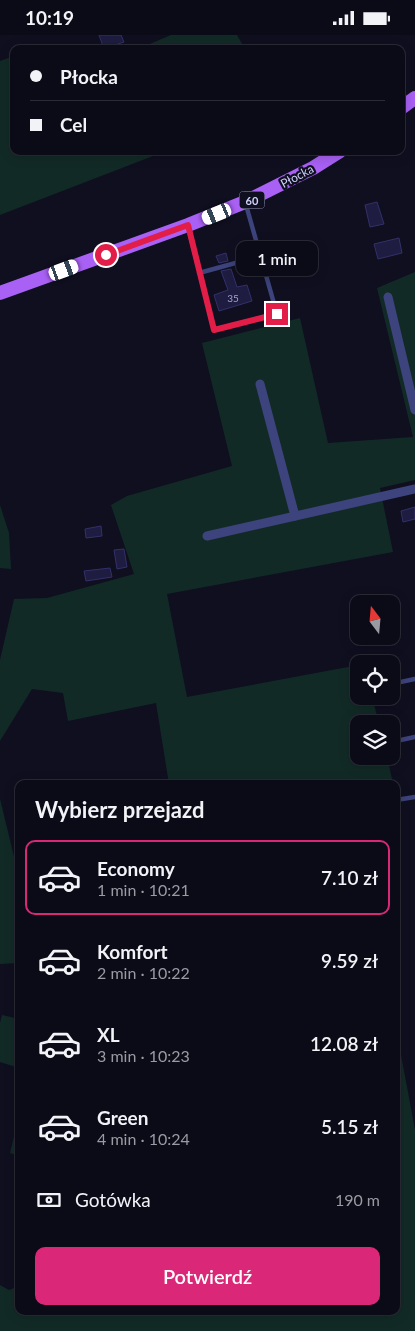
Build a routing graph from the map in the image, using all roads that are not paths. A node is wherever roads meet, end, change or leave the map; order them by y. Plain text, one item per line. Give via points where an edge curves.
1 (333, 155) edge
2 (245, 202) junction
3 (188, 225) junction
4 (261, 256) junction
5 (199, 273) junction
6 (0, 293) edge
7 (388, 297) dead end
8 (260, 384) dead end
9 (415, 410) edge
10 (415, 489) edge
11 (295, 516) junction
12 (207, 536) dead end
13 (415, 679) edge
14 (400, 682) edge
15 (415, 737) edge
16 (400, 740) edge
17 (415, 797) edge
18 (400, 799) edge

1 - 2 main road, Płocka / 60
2 - 3 main road, Płocka / 60
2 - 4 lane
3 - 5 lane
3 - 6 main road, Płocka / 60
4 - 5 lane
4 - 5 lane via 277,314 214,330
7 - 9 street
8 - 11 street
10 - 11 street
11 - 12 street
13 - 14 lane
15 - 16 lane
17 - 18 lane

